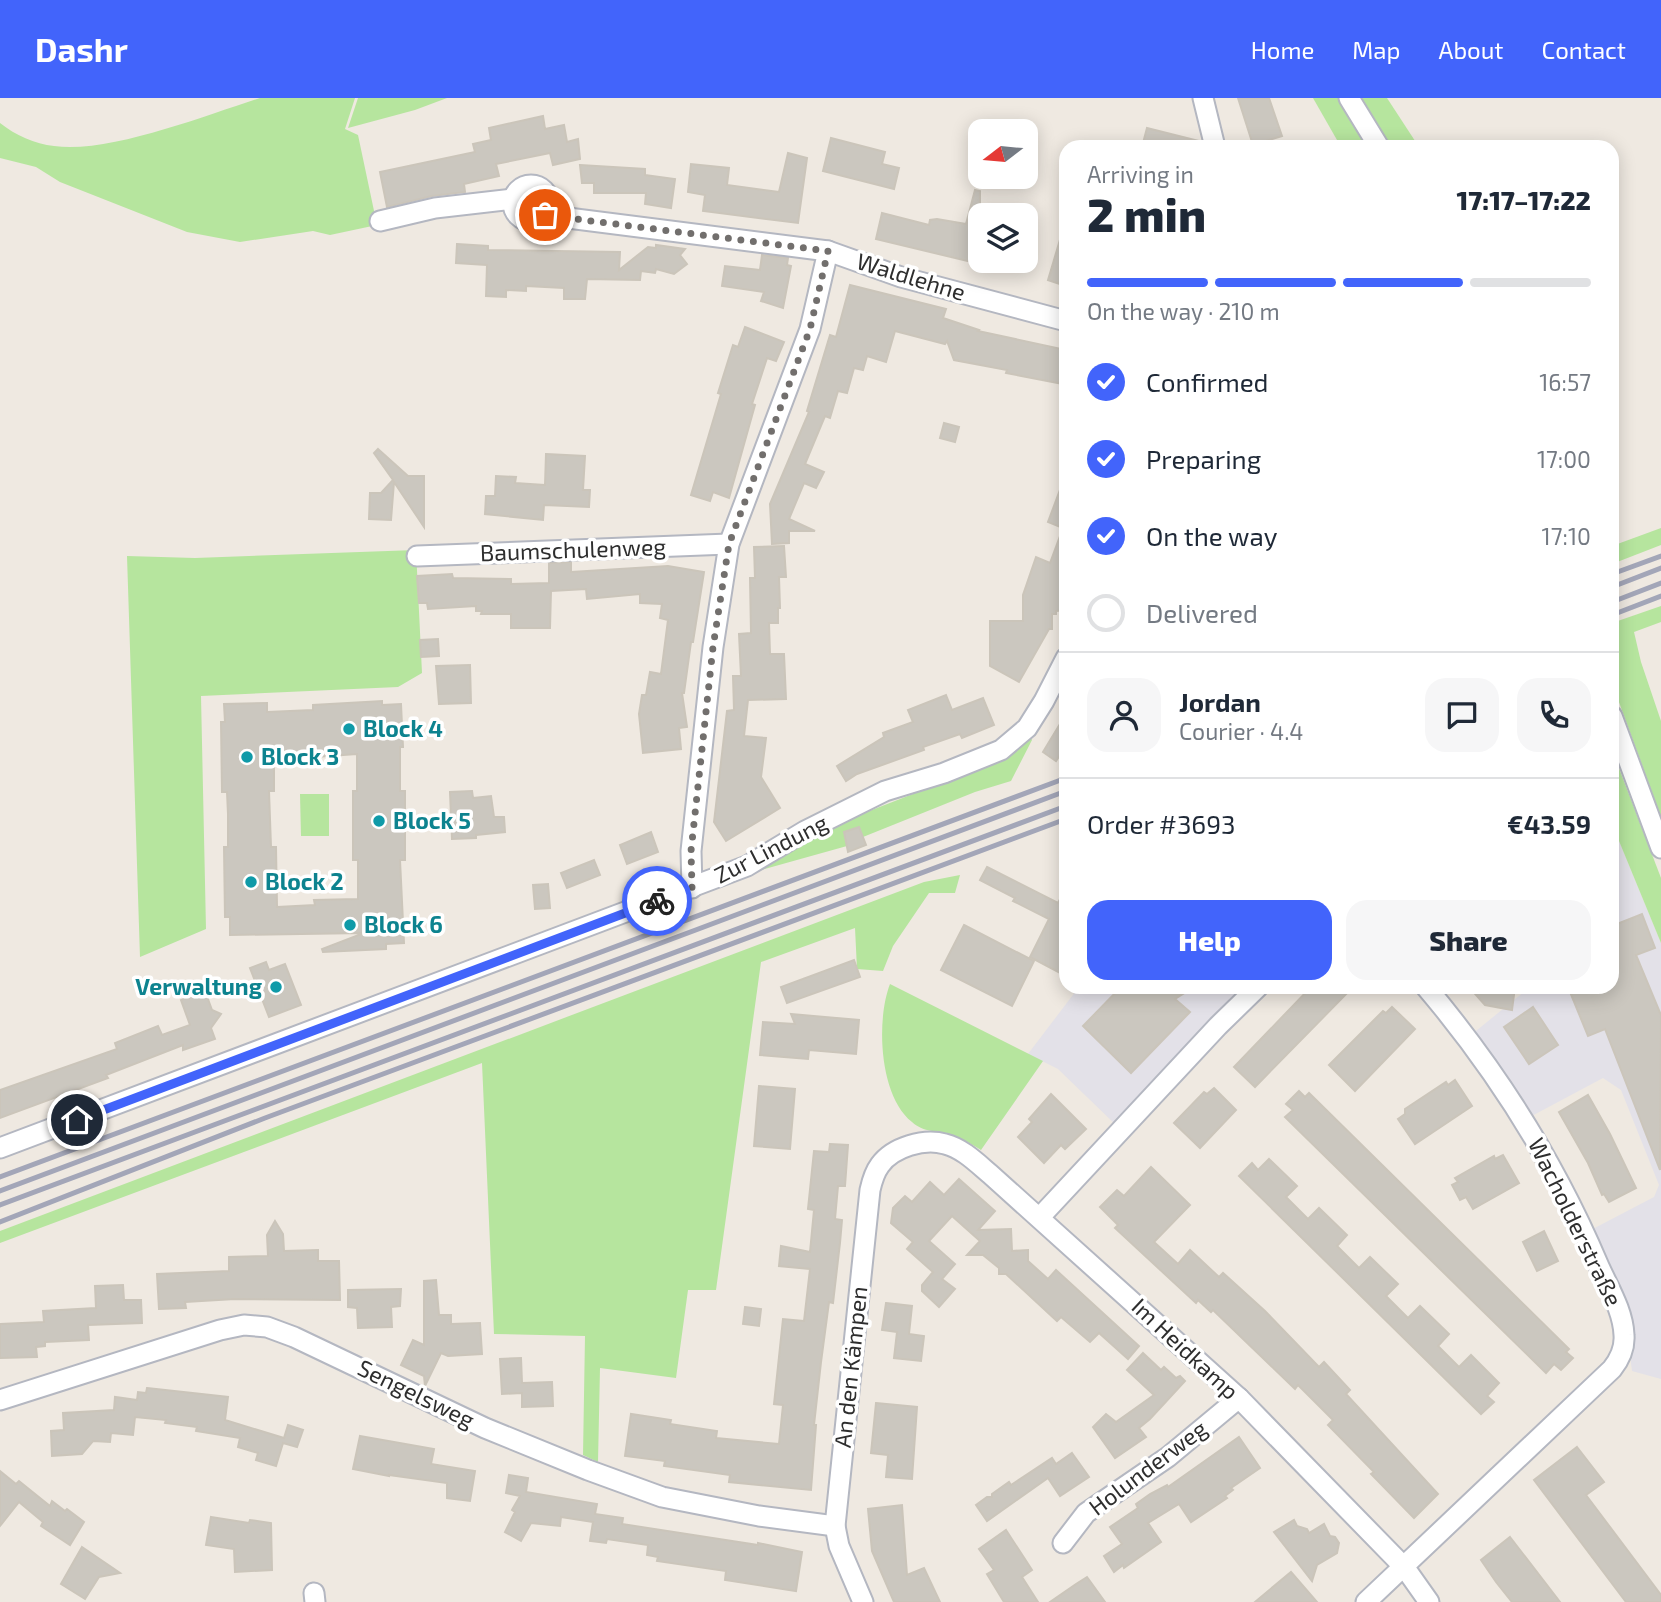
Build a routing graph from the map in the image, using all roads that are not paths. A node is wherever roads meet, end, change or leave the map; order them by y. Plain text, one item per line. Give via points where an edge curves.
1 (1203, 98) edge
2 (1349, 98) edge
3 (1213, 140) edge
4 (1375, 140) edge
5 (513, 199) junction
6 (548, 210) junction
7 (380, 221) dead end
8 (828, 251) junction
9 (1059, 319) edge
10 (729, 544) junction
11 (417, 556) dead end
12 (1059, 672) edge
13 (1619, 735) edge
14 (1661, 848) edge
15 (692, 888) junction
16 (1251, 994) edge
17 (1432, 994) edge
18 (910, 1146) joint
19 (0, 1148) edge
20 (1040, 1217) junction
21 (1239, 1398) junction
22 (0, 1400) edge
23 (835, 1526) junction
24 (1063, 1543) dead end
25 (1405, 1568) junction
26 (863, 1602) edge
27 (1366, 1602) edge
28 (1429, 1602) edge

1 - 3 street
2 - 4 street
5 - 6 street, Waldlehne via 517,216 528,221 540,219
5 - 6 street via 519,188 536,185 549,198
5 - 7 street via 435,208
6 - 8 street, Waldlehne via 568,218
8 - 9 street, Waldlehne via 901,277
8 - 10 street via 810,329
10 - 11 street, Baumschulenweg
10 - 15 street via 691,851
12 - 15 street, Zur Lindung via 1027,728 1001,750 885,791 747,866
13 - 14 street
15 - 19 street, Zur Lindung
16 - 20 street
17 - 25 street, Wacholderstraße via 1526,1121 1585,1233 1625,1336 1612,1369
18 - 20 street, Im Heidkamp via 947,1144 970,1157
18 - 23 street, An den Kämpen via 879,1165 870,1191
20 - 21 street, Im Heidkamp
21 - 24 street, Holunderweg via 1168,1457 1086,1513
21 - 25 street, Im Heidkamp
22 - 23 street, Sengelsweg via 220,1330 267,1327 485,1428 662,1497
23 - 26 street, An den Kämpen
25 - 27 street, Wacholderstraße
25 - 28 street, Im Heidkamp

